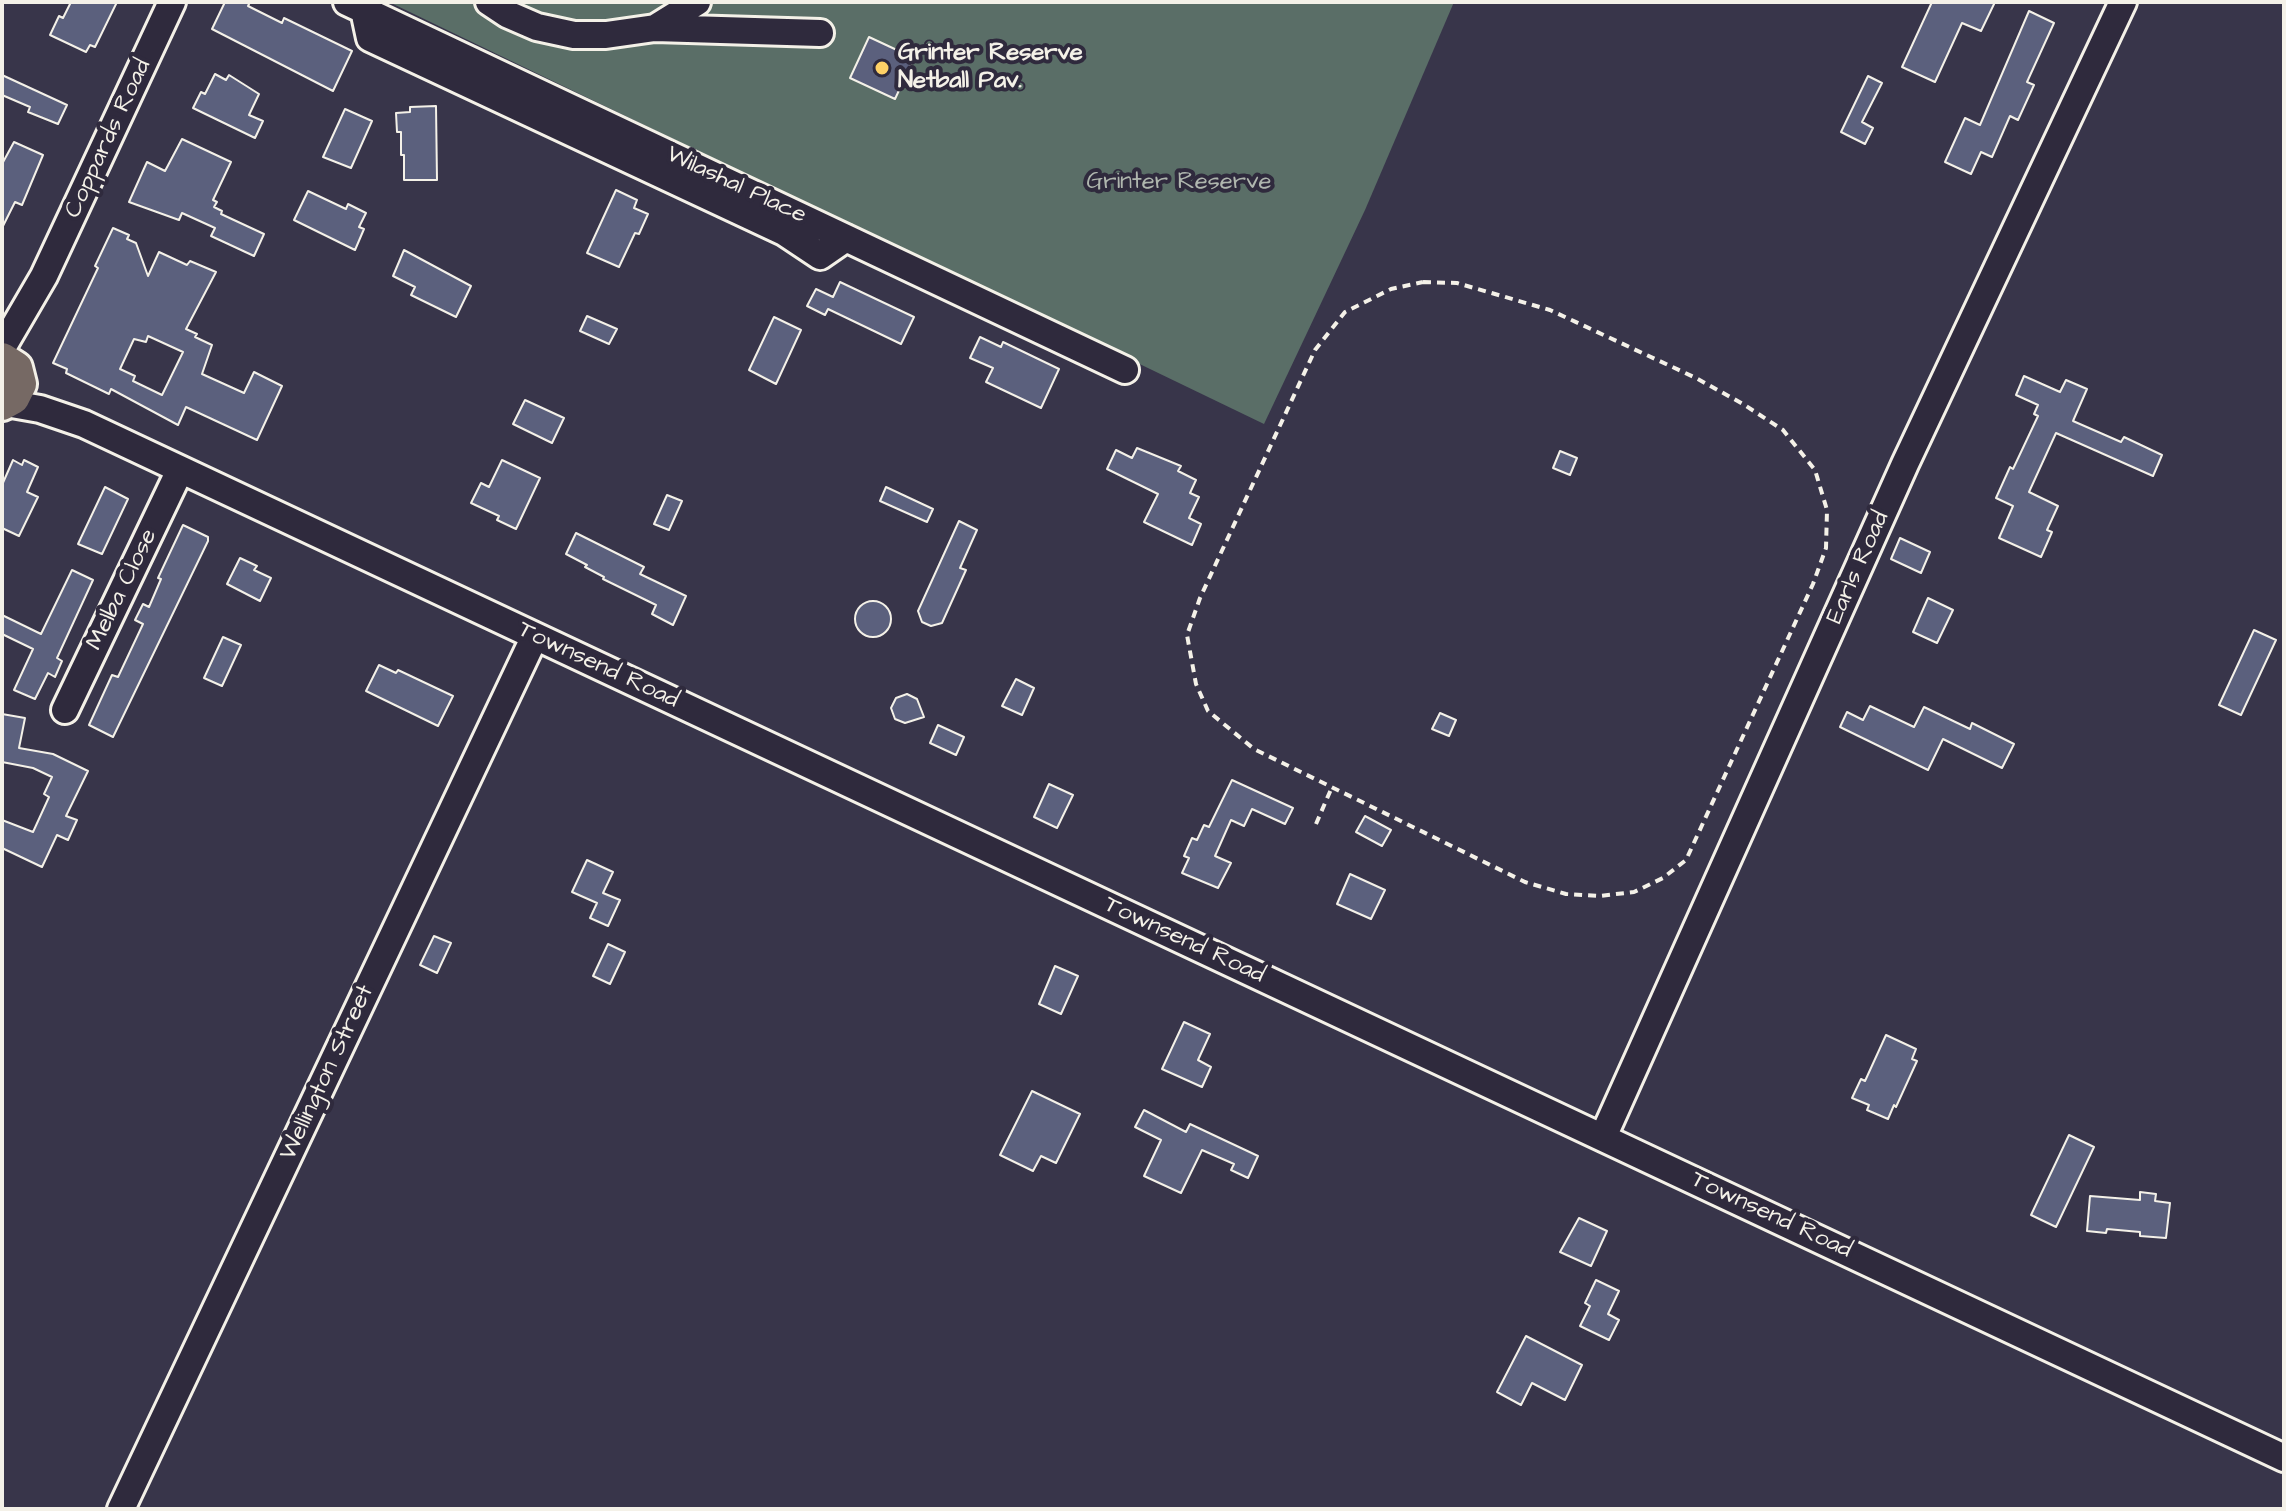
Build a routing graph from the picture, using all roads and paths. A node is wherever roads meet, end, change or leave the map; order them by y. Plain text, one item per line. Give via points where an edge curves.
1 (172, 2) edge
2 (489, 2) edge
3 (697, 2) edge
4 (2123, 2) edge
5 (355, 6) edge
6 (655, 28) junction
7 (820, 33) dead end
8 (1125, 370) dead end
9 (8, 376) edge
10 (180, 470) junction
11 (535, 636) junction
12 (65, 710) dead end
13 (1332, 787) junction
14 (1316, 824) dead end
15 (1603, 1137) junction
16 (2284, 1458) edge
17 (121, 1509) edge

1 - 9 street, Coppards Road via 44,276
2 - 6 street via 537,27 574,35
3 - 6 street
4 - 15 street, Earls Road via 1905,464
5 - 8 street, Wilashal Place
6 - 7 street
9 - 10 street, Townsend Road via 84,424
10 - 11 street, Townsend Road
10 - 12 street, Melba Close
11 - 15 street, Townsend Road
11 - 17 street, Wellington Street
13 - 13 path via 1525,882 1566,894 1634,892 1663,878 1686,860 1813,584 1826,548 1827,510 1815,470 1783,430 1743,404 1550,310 1457,283 1423,282 1391,289 1345,312 1315,350 1187,635 1196,684 1208,711 1254,749
13 - 14 path
15 - 16 street, Townsend Road

